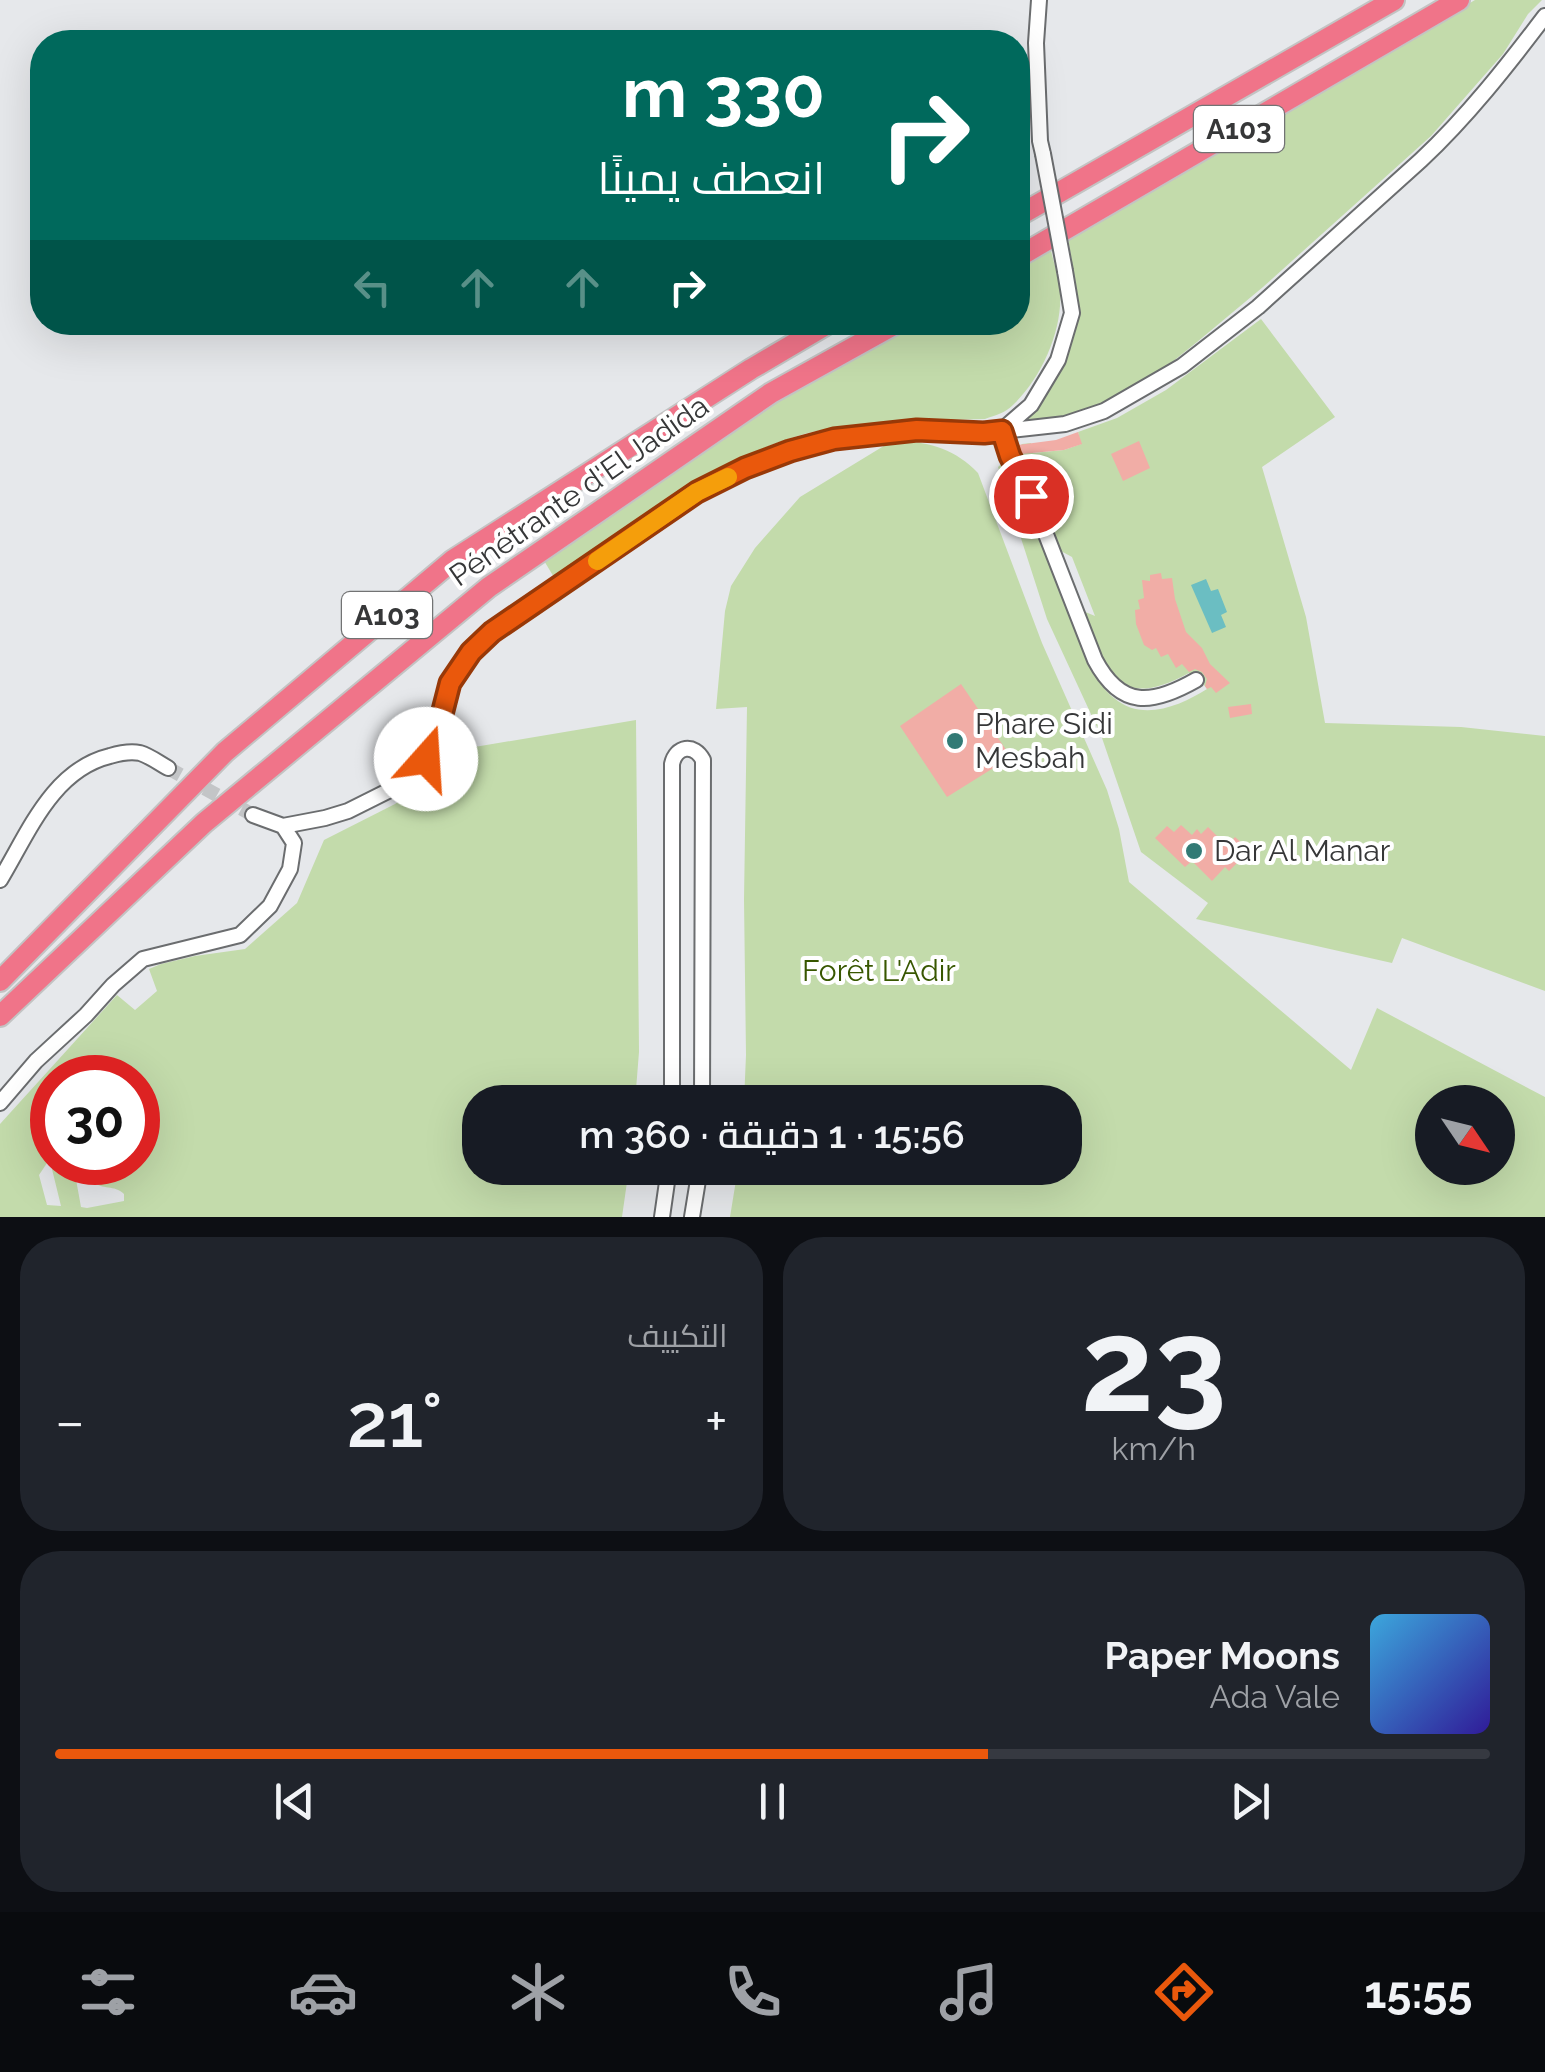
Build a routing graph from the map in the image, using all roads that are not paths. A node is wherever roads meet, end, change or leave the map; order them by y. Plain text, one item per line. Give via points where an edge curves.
1 (1038, 0) edge
2 (1394, 0) edge
3 (1459, 0) edge
4 (1545, 16) edge
5 (1030, 209) edge
6 (1030, 250) edge
7 (809, 335) edge
8 (875, 335) edge
9 (1002, 431) junction
10 (1196, 680) dead end
11 (168, 768) tunnel mouth
12 (253, 815) tunnel mouth
13 (283, 826) junction
14 (0, 880) edge
15 (0, 981) edge
16 (0, 1016) edge
17 (672, 1085) edge
18 (702, 1085) edge
19 (0, 1103) edge
20 (667, 1185) edge
21 (697, 1185) edge
22 (662, 1217) edge
23 (692, 1217) edge

1 - 9 street, bridge via 1040,141 1072,313 1058,360 1031,405
2 - 5 highway, A103
3 - 6 highway, A103
4 - 9 street via 1442,140 1258,308 1104,412
7 - 15 highway, Pénétrante d'El Jadida / A103 via 452,560 225,752
8 - 16 highway, Pénétrante d'El Jadida / A103 via 771,393 489,587 204,823
9 - 10 street via 1105,679 1138,698 1170,695
9 - 13 street via 917,430 834,439 745,468 697,492 471,652 450,683 426,759 390,790 336,814
11 - 14 street via 125,752 87,762 43,806
12 - 13 street
13 - 19 street via 294,843 290,869 270,906 240,935 143,959
17 - 18 street via 672,764 686,748 703,760
20 - 22 street
21 - 23 street

